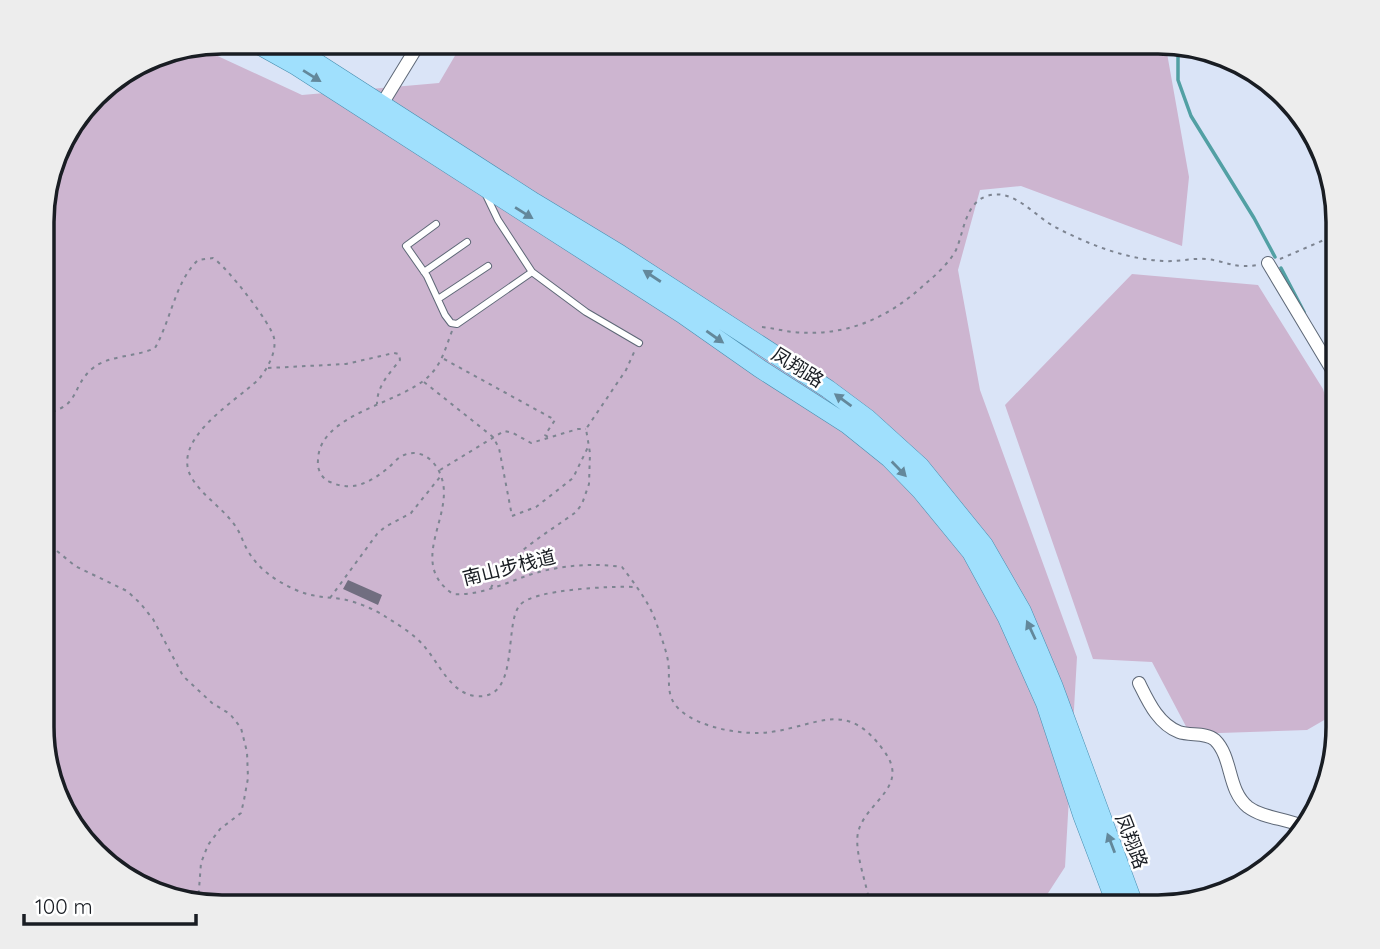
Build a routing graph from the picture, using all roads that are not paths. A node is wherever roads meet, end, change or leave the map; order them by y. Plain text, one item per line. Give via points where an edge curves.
1 (275, 54) edge
2 (304, 54) edge
3 (413, 54) edge
4 (382, 104) junction
5 (482, 187) junction
6 (436, 224) dead end
7 (467, 242) dead end
8 (1268, 263) road end
9 (488, 266) dead end
10 (424, 272) junction
11 (532, 272) junction
12 (438, 299) junction
13 (639, 343) road end
14 (1325, 358) edge
15 (1139, 683) dead end
16 (1294, 824) edge
17 (1112, 895) edge
18 (1131, 895) edge

1 -> 5 main road, 凤翔路
2 - 4 main road, 凤翔路
3 - 4 street
18 -> 4 main road, 凤翔路 via 1035,638 984,545 920,466 828,389
5 - 11 lane
5 -> 17 main road, 凤翔路 via 839,419 890,458 921,491 971,552 1007,618 1045,704
6 - 10 lane via 406,246
7 - 10 lane
8 - 14 street
9 - 12 lane
10 - 12 lane
11 - 12 lane via 457,324 451,323
11 - 13 lane
15 - 16 street via 1155,714 1178,732 1212,737 1223,749 1230,780 1247,806

